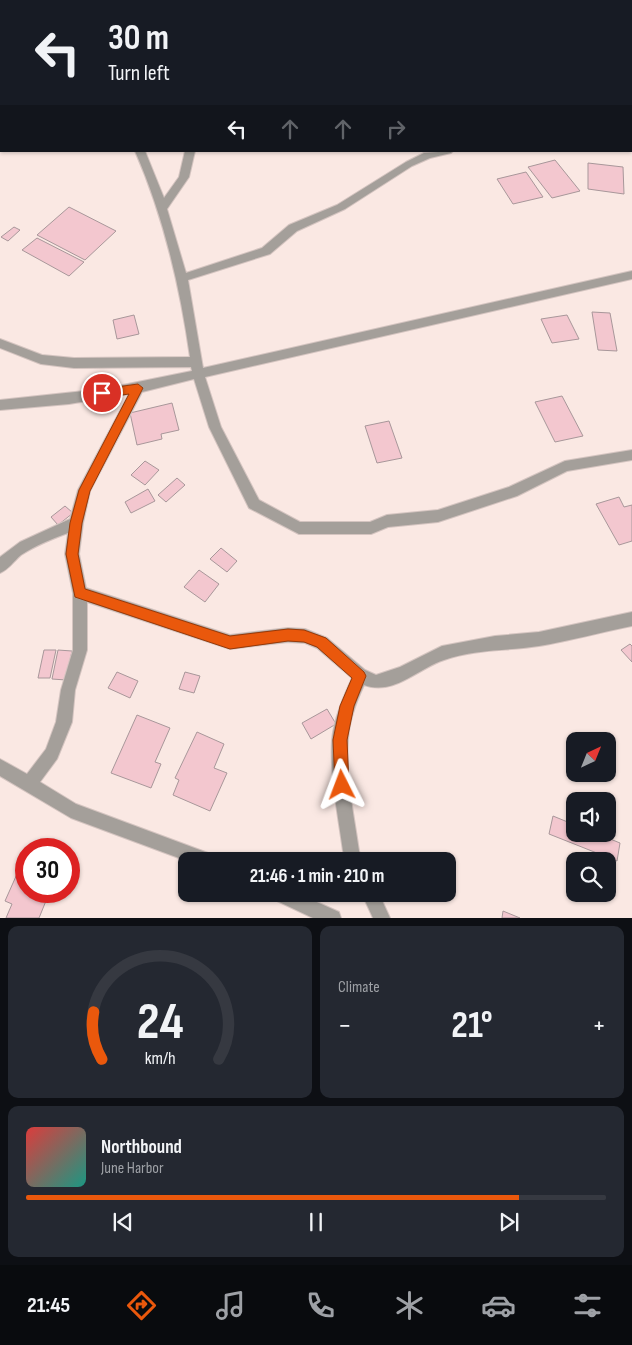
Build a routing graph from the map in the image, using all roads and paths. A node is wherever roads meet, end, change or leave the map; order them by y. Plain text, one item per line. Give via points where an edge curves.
1 (140, 152) edge
2 (190, 152) edge
3 (443, 152) edge
4 (162, 208) junction
5 (632, 276) edge
6 (182, 278) junction
7 (0, 343) edge
8 (197, 367) junction
9 (138, 388) junction
10 (0, 405) edge
11 (632, 455) edge
12 (76, 523) junction
13 (0, 567) edge
14 (80, 593) junction
15 (632, 618) edge
16 (360, 676) junction
17 (0, 767) edge
18 (28, 785) junction
19 (184, 852) edge
20 (351, 852) edge
21 (299, 902) edge
22 (374, 902) edge
23 (334, 918) edge
24 (382, 918) edge

1 - 4 street
2 - 4 street via 184,177
3 - 6 street via 409,164 341,207 293,228 266,251
4 - 6 street
5 - 8 street via 238,366
6 - 8 street
7 - 8 street via 41,359
8 - 9 street
8 - 11 street via 215,427 254,504 299,528 371,528 387,521 438,516 512,492 565,466
9 - 10 street via 48,402
9 - 12 street via 84,490
12 - 13 street via 30,544
12 - 14 street via 72,554
14 - 16 street via 230,642 304,636 322,643
14 - 18 street via 80,650 68,690 64,722 52,754
15 - 16 street via 539,639 442,653 403,674 376,682
16 - 20 street via 347,706 340,740 342,785
17 - 18 street
18 - 19 street via 71,810
21 - 23 street
22 - 24 street

